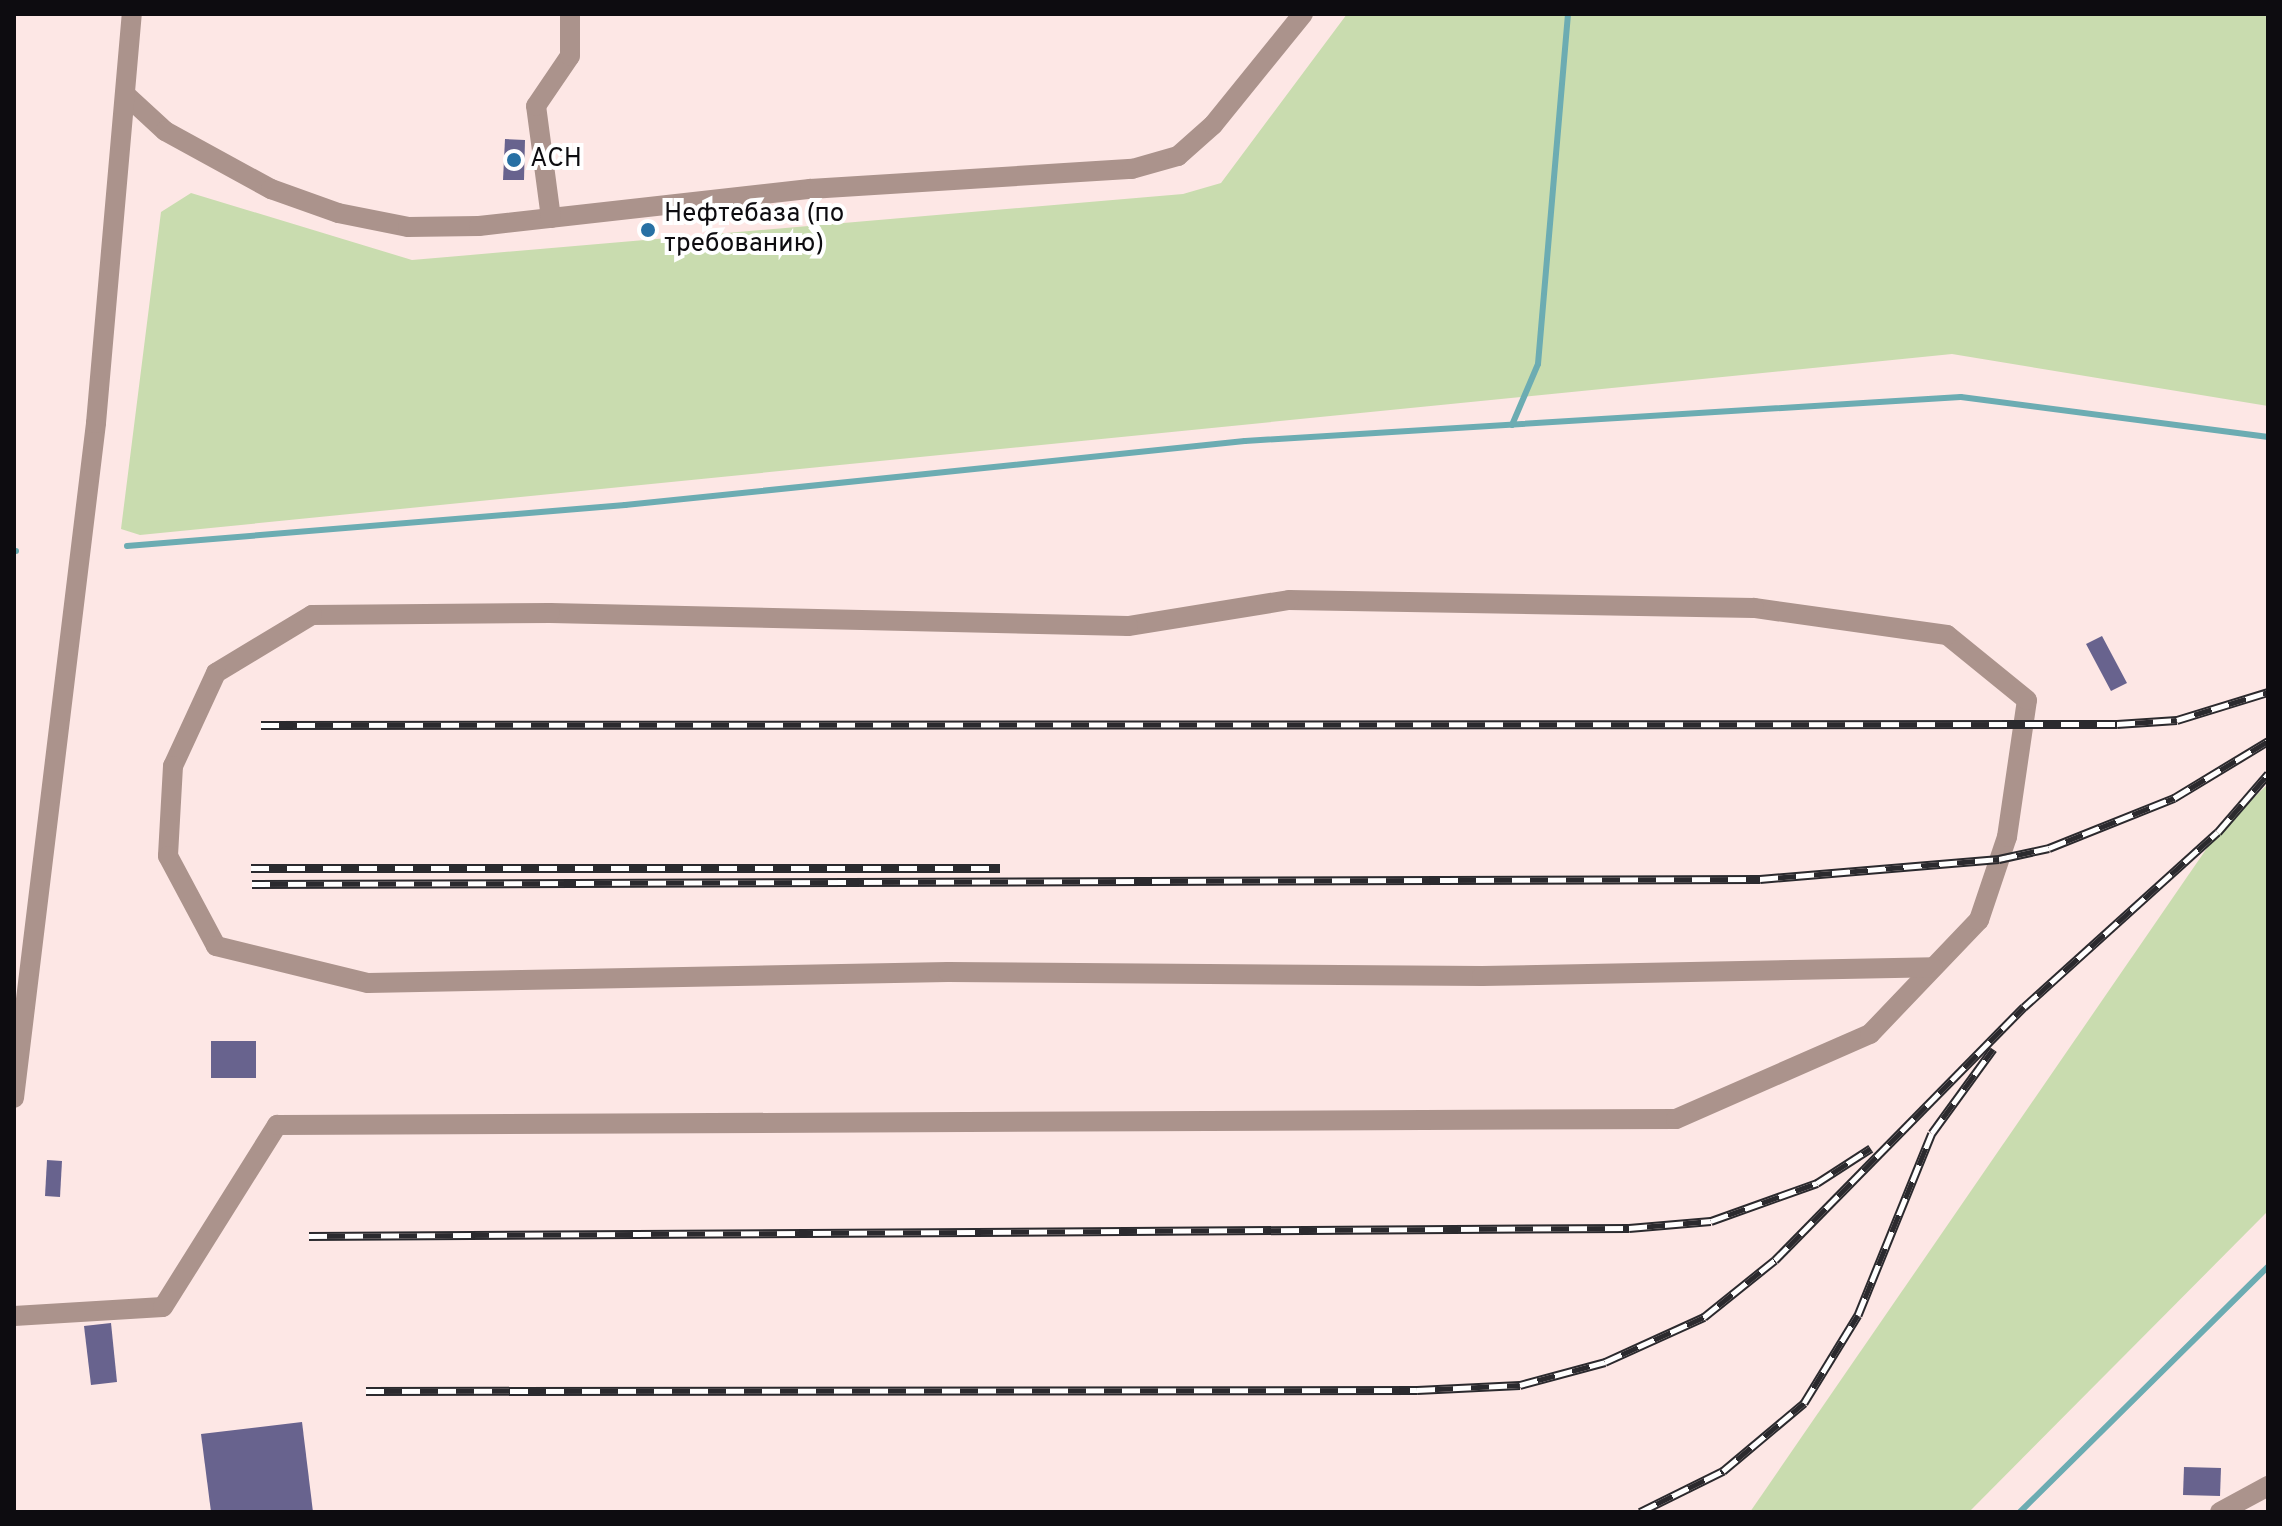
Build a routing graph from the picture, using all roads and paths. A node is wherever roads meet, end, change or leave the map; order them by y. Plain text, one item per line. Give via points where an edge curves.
1 (132, 14) edge
2 (570, 14) edge
3 (1303, 14) edge
4 (126, 95) junction
5 (551, 218) junction
6 (1933, 967) junction
7 (14, 1098) edge
8 (14, 1316) edge
9 (2268, 1486) edge
10 (2220, 1512) edge

1 - 4 street
2 - 5 street via 570,56 536,106
3 - 5 street via 1213,125 1178,156 1132,169 810,189
4 - 5 street via 165,131 271,189 338,213 408,227
4 - 7 street via 94,438
6 - 6 street via 1979,920 2007,837 2027,700 1947,635 1754,608 1289,600 1128,626 550,613 312,615 216,673 173,766 168,856 216,946 368,983 948,972 1482,976
6 - 8 street via 1870,1034 1676,1119 277,1125 163,1307
9 - 10 street

